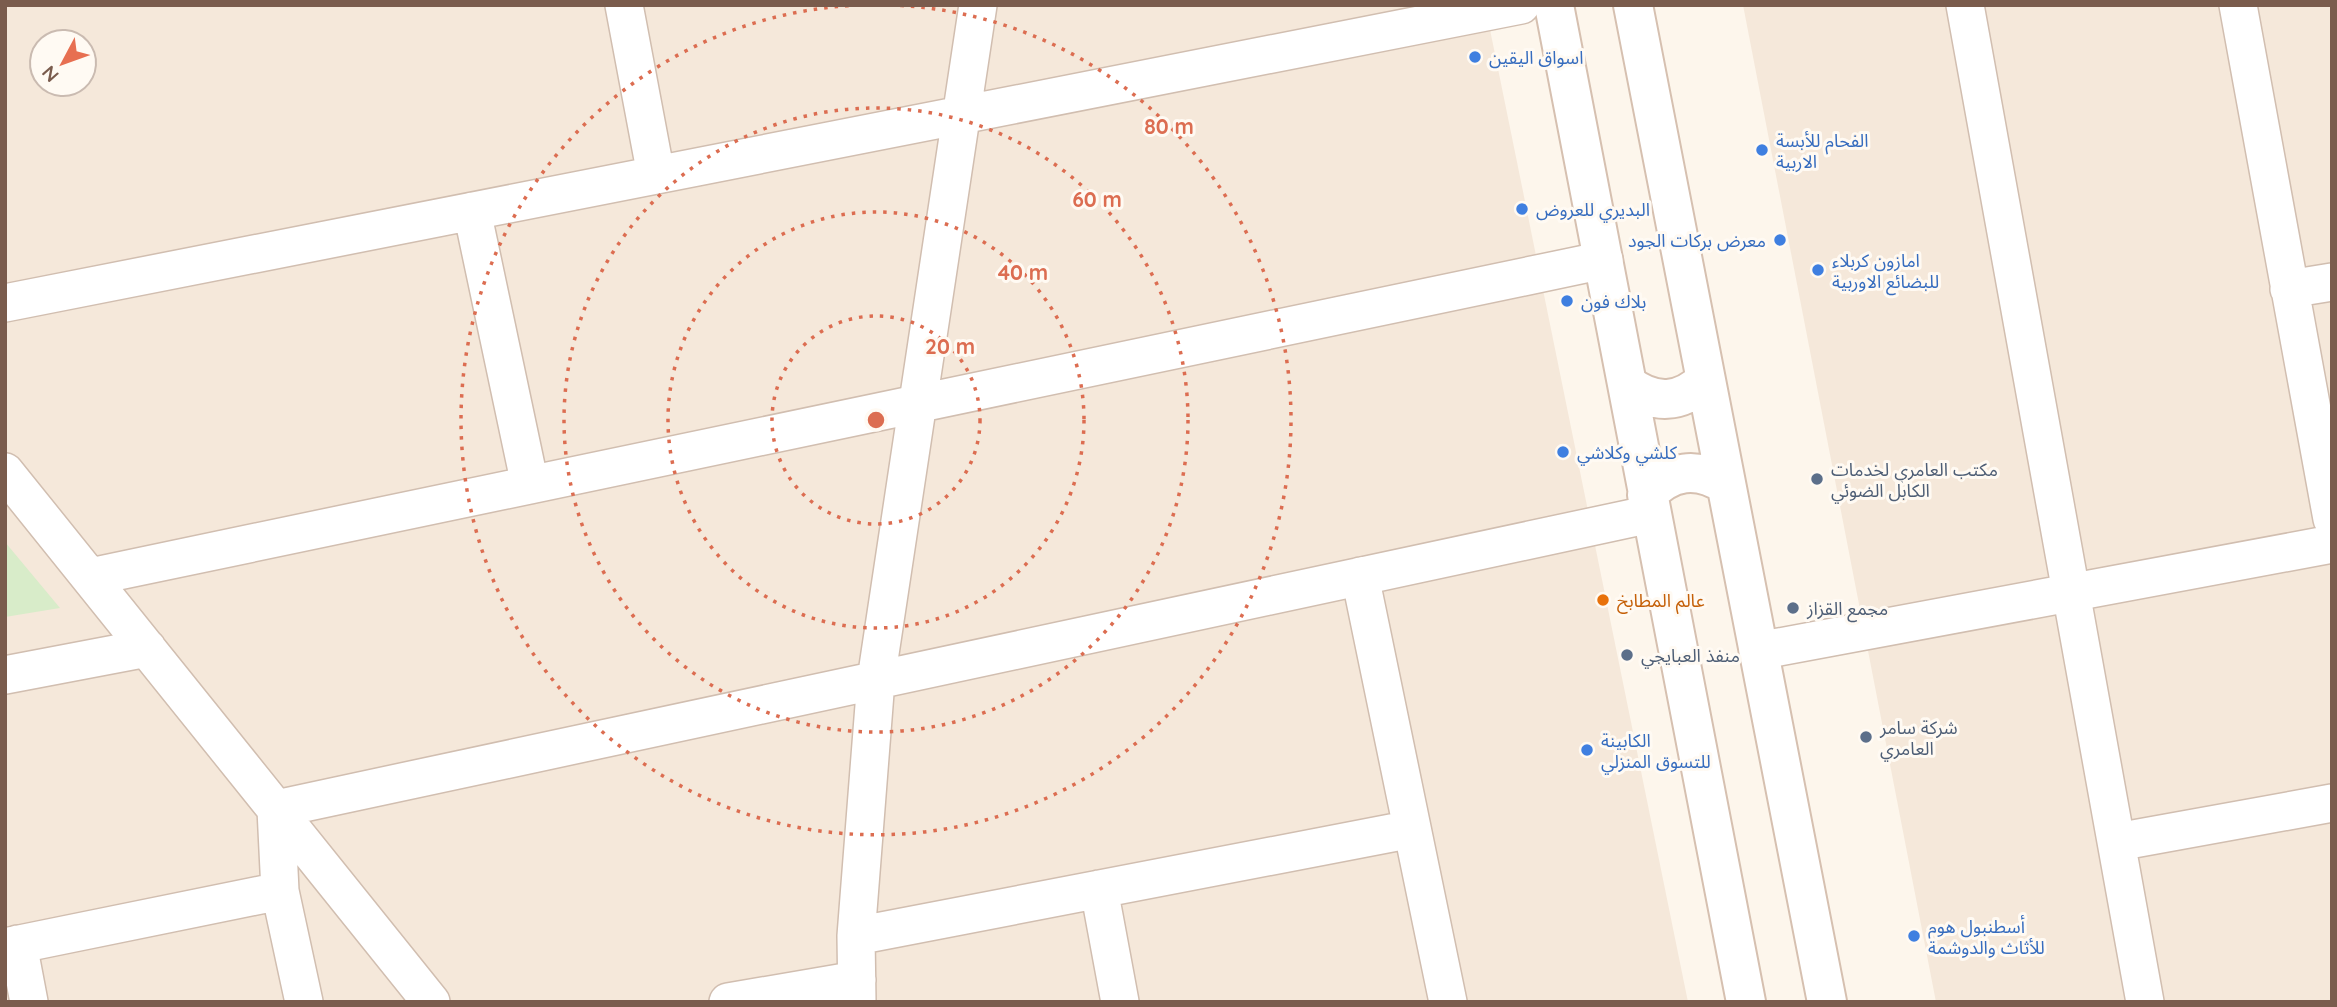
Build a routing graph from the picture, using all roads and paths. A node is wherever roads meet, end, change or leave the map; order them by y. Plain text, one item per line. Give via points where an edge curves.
1 (624, 5) edge
2 (978, 5) edge
3 (1521, 5) edge
4 (1554, 5) edge
5 (1633, 5) edge
6 (1965, 5) edge
7 (2238, 5) edge
8 (961, 115) junction
9 (656, 175) junction
10 (472, 211) junction
11 (1604, 260) junction
12 (2332, 282) edge
13 (2290, 289) junction
14 (5, 303) edge
15 (1705, 380) junction
16 (1627, 384) junction
17 (916, 404) junction
18 (5, 472) edge
19 (530, 485) junction
20 (1726, 485) junction
21 (1649, 505) junction
22 (2332, 519) edge
23 (2332, 544) edge
24 (1360, 576) junction
25 (90, 577) junction
26 (2071, 593) junction
27 (146, 648) junction
28 (1758, 651) junction
29 (5, 675) edge
30 (876, 680) junction
31 (2332, 803) edge
32 (276, 808) junction
33 (1412, 829) junction
34 (2117, 842) junction
35 (1099, 889) junction
36 (280, 891) junction
37 (856, 936) junction
38 (12, 946) edge
39 (857, 991) edge
40 (29, 1002) edge
41 (304, 1002) edge
42 (431, 1002) edge
43 (728, 1002) edge
44 (1120, 1002) edge
45 (1448, 1002) edge
46 (1746, 1002) edge
47 (1827, 1002) edge
48 (2146, 1002) edge

1 - 9 street
2 - 8 street
3 - 8 street
4 - 11 main road
5 - 15 main road
6 - 26 street
7 - 13 street
8 - 9 street
8 - 17 street
9 - 10 street
10 - 14 street
10 - 19 street
11 - 16 main road
11 - 17 street
12 - 13 street
13 - 22 street
15 - 16 main road via 1689,393 1667,400 1653,399
15 - 20 main road
16 - 21 main road
17 - 19 street
17 - 30 street
18 - 25 street
19 - 25 street
20 - 21 main road via 1713,477 1684,472 1670,476
20 - 28 main road
21 - 24 street
21 - 46 main road
23 - 26 street
24 - 30 street
24 - 33 street
25 - 27 street
26 - 28 street
26 - 34 street
27 - 29 street
27 - 32 street
28 - 47 main road
30 - 32 street
30 - 37 street
31 - 34 street
32 - 36 street
32 - 42 street
33 - 35 street
33 - 45 street
34 - 48 street
35 - 37 street
35 - 44 street
36 - 38 street
36 - 41 street
37 - 39 street
38 - 40 street
39 - 43 street

